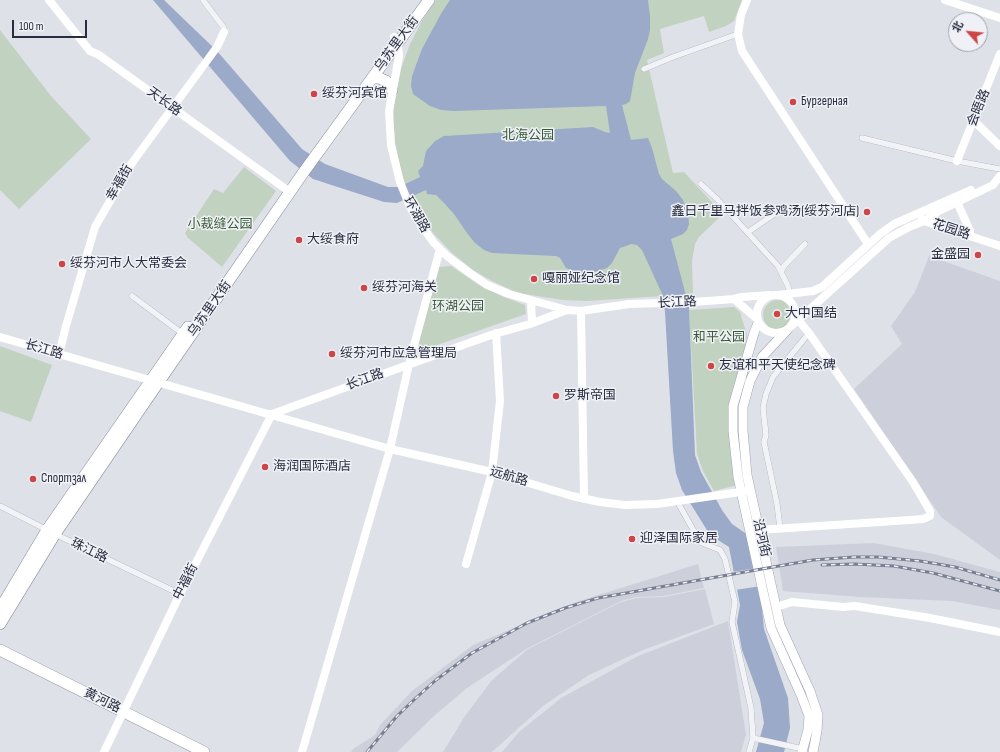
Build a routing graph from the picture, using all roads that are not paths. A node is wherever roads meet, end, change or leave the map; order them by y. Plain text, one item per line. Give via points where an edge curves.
1 (49, 0) edge
2 (203, 0) edge
3 (421, 0) edge
4 (429, 0) edge
5 (747, 0) edge
6 (945, 0) edge
7 (1000, 18) edge
8 (224, 32) joint
9 (738, 34) junction
10 (396, 40) junction
11 (1000, 54) edge
12 (644, 69) dead end
13 (373, 78) junction
14 (392, 90) junction
15 (172, 108) junction
16 (974, 121) junction
17 (862, 138) dead end
18 (1000, 146) edge
19 (311, 156) junction
20 (957, 161) junction
21 (1000, 169) edge
22 (1000, 176) edge
23 (702, 184) dead end
24 (288, 190) junction
25 (958, 202) junction
26 (776, 213) dead end
27 (918, 213) junction
28 (927, 219) junction
29 (970, 231) junction
30 (748, 232) junction
31 (1000, 241) edge
32 (806, 244) dead end
33 (868, 244) junction
34 (1000, 246) edge
35 (440, 249) junction
36 (781, 272) junction
37 (789, 294) junction
38 (774, 295) junction
39 (132, 296) dead end
40 (734, 299) junction
41 (531, 301) junction
42 (567, 310) junction
43 (581, 311) junction
44 (797, 318) junction
45 (757, 321) junction
46 (532, 323) junction
47 (788, 329) junction
48 (496, 333) junction
49 (809, 333) junction
50 (183, 334) junction
51 (0, 337) edge
52 (59, 354) junction
53 (409, 364) junction
54 (155, 382) junction
55 (272, 414) junction
56 (390, 449) junction
57 (492, 472) junction
58 (745, 491) junction
59 (584, 499) junction
60 (677, 501) junction
61 (0, 506) edge
62 (780, 528) junction
63 (759, 530) junction
64 (51, 532) junction
65 (466, 564) dead end
66 (180, 594) junction
67 (776, 607) junction
68 (0, 609) edge
69 (0, 624) edge
70 (1000, 632) edge
71 (0, 650) edge
72 (0, 658) edge
73 (122, 714) junction
74 (753, 738) junction
75 (802, 751) edge
76 (104, 752) edge
77 (189, 752) edge
78 (204, 752) edge
79 (302, 752) edge
80 (749, 752) edge
81 (813, 752) edge

1 - 15 street, 天长路 via 90,50
2 - 8 street via 224,28
3 - 10 highway, 乌苏里大街
4 - 10 highway, 乌苏里大街
5 - 9 street
6 - 7 street
8 - 15 street, 幸福街 via 217,47
9 - 12 street
9 - 33 street via 742,51
10 - 13 highway, 乌苏里大街
10 - 14 street, 环湖路 via 399,56
10 - 19 highway, 乌苏里大街
11 - 16 street, 会晤路
13 - 14 highway via 386,82
13 - 19 highway, 乌苏里大街
14 - 35 street, 环湖路 via 389,111 390,134 400,182 409,204
15 - 24 street, 天长路
15 - 52 street, 幸福街 via 132,163 95,227
16 - 18 street
16 - 20 street, 会晤路
17 - 20 street
19 - 24 highway, 乌苏里大街
20 - 21 street
22 - 25 street via 993,185
22 - 27 street, 长江路
23 - 30 street
24 - 50 highway, 乌苏里大街
24 - 54 highway, 乌苏里大街
25 - 28 street
25 - 29 street
26 - 30 street
27 - 28 street, 花园路
27 - 33 street, 长江路 via 894,224
28 - 29 street, 花园路
28 - 34 street, 花园路
28 - 44 street via 889,238
29 - 31 street, 花园路
30 - 36 street
32 - 36 street
33 - 37 street, 长江路 via 822,287 813,291
35 - 41 street, 环湖路 via 487,284
35 - 53 street
36 - 37 street
37 - 38 street, 长江路
38 - 40 street, 长江路
38 - 44 street via 785,297 791,302
38 - 45 street via 760,302 757,308
39 - 50 street
40 - 43 street, 长江路 via 629,304
40 - 45 street
41 - 42 street, 环湖路
41 - 46 street
42 - 43 street, 长江路
42 - 46 street, 长江路
43 - 59 street
44 - 47 street
44 - 49 street
45 - 47 street via 763,329 774,334
45 - 58 main road, 沿河街 via 733,406 738,477
46 - 48 street, 长江路
47 - 58 main road, 沿河街 via 762,357 750,381 742,407 747,475
48 - 53 street, 长江路
48 - 57 street via 500,402
49 - 62 street via 773,377 763,408 766,435 764,442
49 - 62 street via 913,482 930,511 930,516 923,519
50 - 54 highway, 乌苏里大街
51 - 52 street, 长江路
52 - 54 street, 长江路
53 - 55 street, 长江路
53 - 56 street
54 - 55 street, 长江路
54 - 64 highway, 乌苏里大街
55 - 56 street, 远航路
55 - 66 street, 中福街
56 - 57 street, 远航路
56 - 79 street
57 - 59 street, 远航路
57 - 65 street
58 - 60 street, 远航路
58 - 63 main road, 沿河街
58 - 75 main road, 沿河街 via 771,628 809,716
59 - 60 street, 远航路 via 625,505
60 - 74 street via 700,542 720,550 725,559 735,602 732,622 751,708
61 - 64 street, 珠江路
62 - 63 street
63 - 67 main road, 沿河街
64 - 66 street, 珠江路
64 - 68 highway, 乌苏里大街
64 - 69 highway, 乌苏里大街
66 - 73 street, 中福街
67 - 70 street via 792,602 855,606
67 - 81 main road, 沿河街 via 780,625 818,714
71 - 73 highway, 黄河路
72 - 73 highway, 黄河路
73 - 76 street, 中福街
73 - 77 highway, 黄河路
73 - 78 highway, 黄河路
74 - 75 street
74 - 80 street
75 - 81 street

